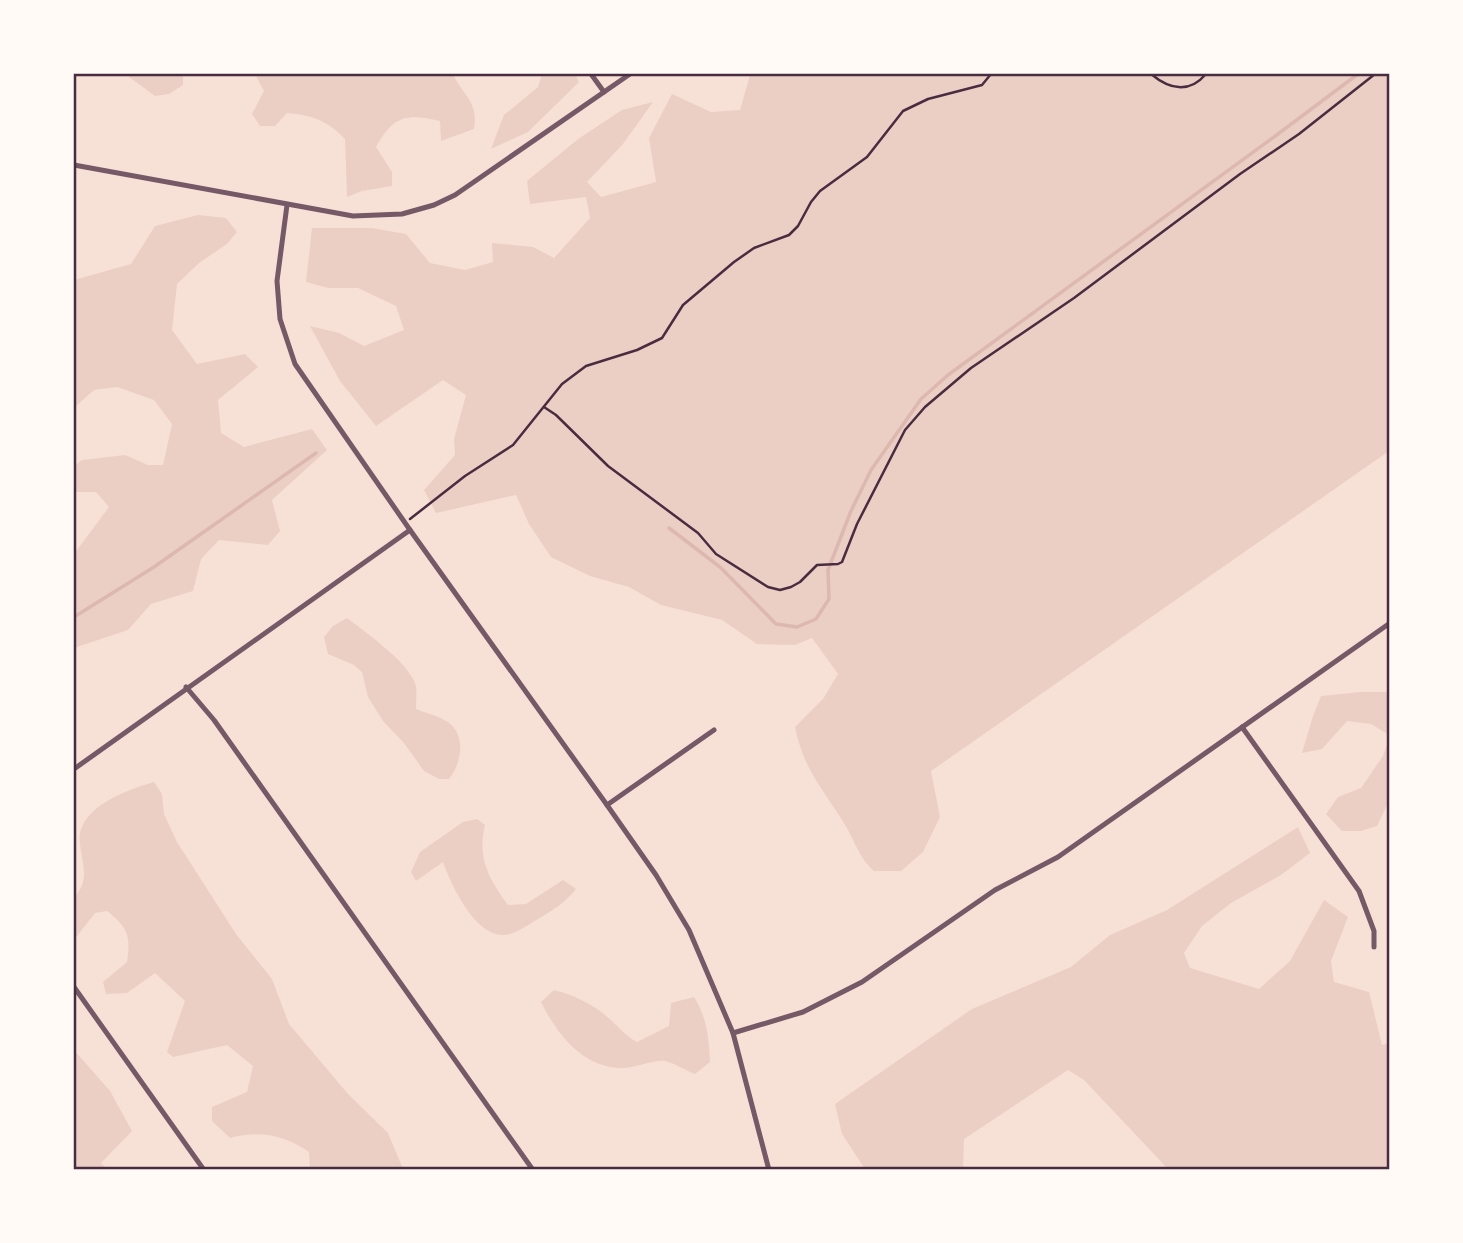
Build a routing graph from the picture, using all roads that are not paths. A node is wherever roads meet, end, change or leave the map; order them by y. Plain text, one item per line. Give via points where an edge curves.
1 (591, 74) edge
2 (630, 74) edge
3 (604, 92) junction
4 (74, 164) edge
5 (287, 205) junction
6 (410, 530) junction
7 (1390, 623) edge
8 (186, 687) junction
9 (1242, 727) junction
10 (714, 730) dead end
11 (74, 769) edge
12 (607, 805) junction
13 (1374, 947) dead end
14 (74, 987) edge
15 (733, 1033) junction
16 (204, 1170) edge
17 (533, 1170) edge
18 (769, 1170) edge

1 - 3 street
2 - 3 street
3 - 5 street via 434,205 402,214 353,216
4 - 5 street
5 - 6 street via 277,281 286,342 304,381
6 - 8 street
6 - 12 street
7 - 9 street
8 - 11 street
8 - 17 street
9 - 13 street via 1359,891 1374,931
9 - 15 street via 1058,857 995,890 862,982 803,1012
10 - 12 street
12 - 15 street via 689,930
14 - 16 street
15 - 18 street

